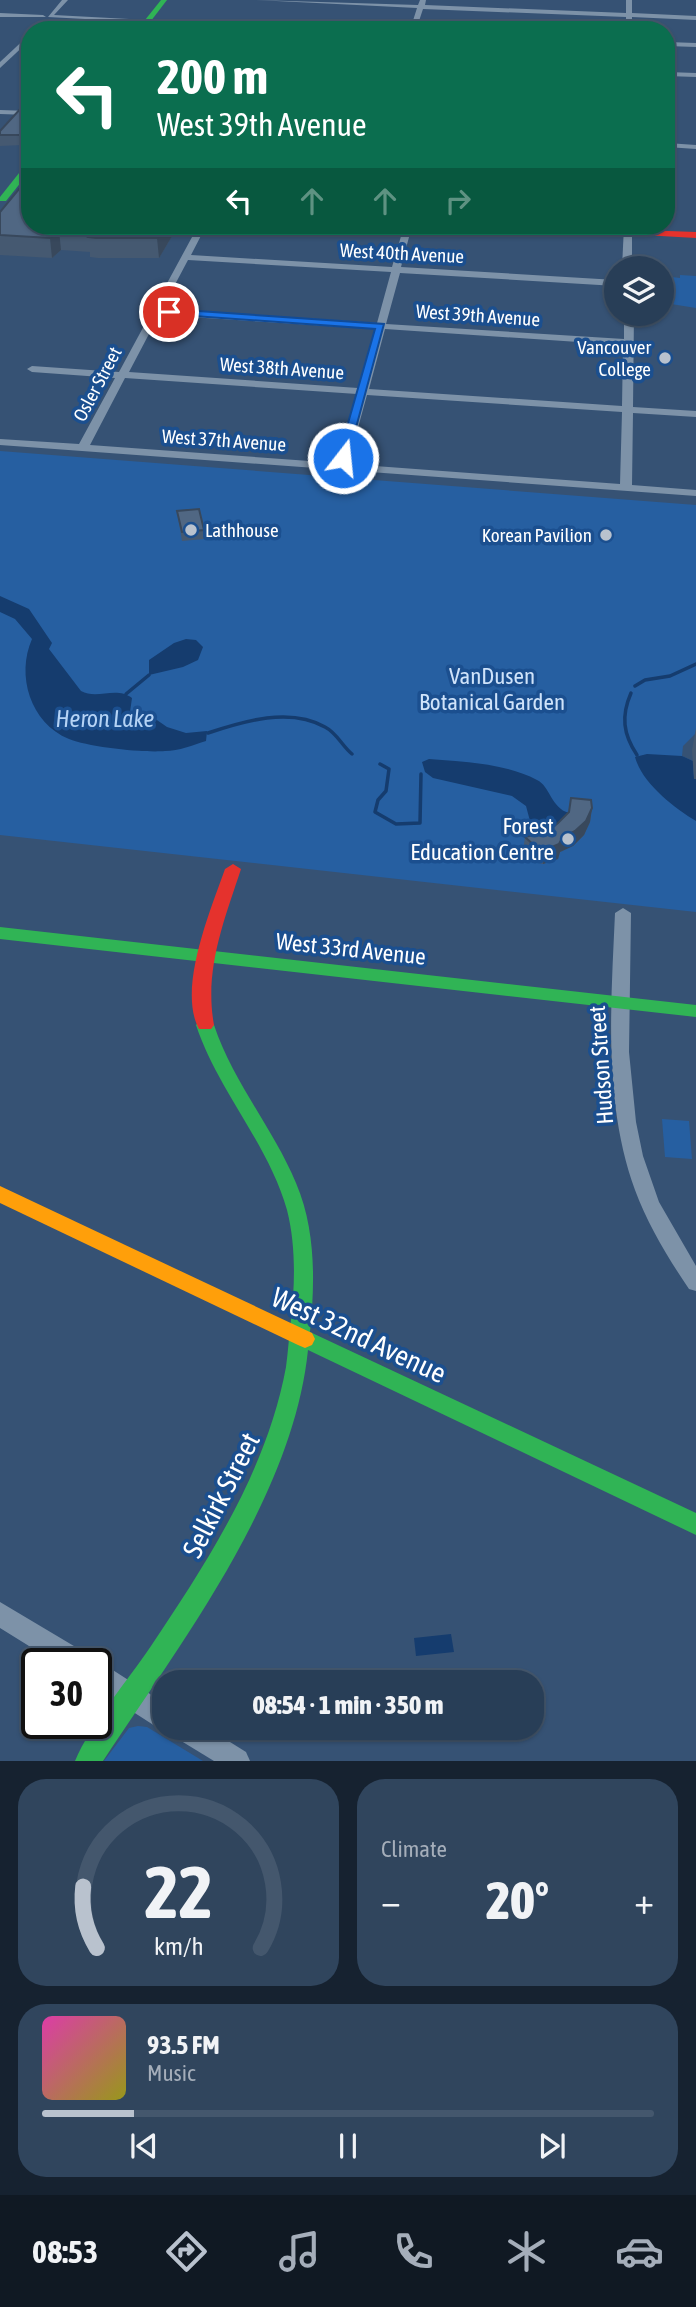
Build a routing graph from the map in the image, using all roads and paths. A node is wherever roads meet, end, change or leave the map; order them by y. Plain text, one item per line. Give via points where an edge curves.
1 (65, 0) edge
2 (164, 0) edge
3 (259, 0) edge
4 (629, 0) edge
5 (421, 3) edge
6 (0, 15) edge
7 (629, 16) junction
8 (696, 18) edge
9 (47, 19) junction
10 (74, 21) edge
11 (147, 21) edge
12 (416, 21) edge
13 (629, 21) edge
14 (21, 42) edge
15 (675, 45) edge
16 (696, 46) edge
17 (0, 66) edge
18 (675, 74) edge
19 (696, 75) edge
20 (0, 112) edge
21 (21, 113) edge
22 (675, 146) edge
23 (696, 147) edge
24 (21, 178) edge
25 (8, 197) edge
26 (675, 233) edge
27 (197, 235) edge
28 (406, 235) edge
29 (627, 235) edge
30 (696, 235) edge
31 (627, 256) edge
32 (185, 257) junction
33 (397, 270) junction
34 (604, 282) edge
35 (156, 312) junction
36 (380, 326) junction
37 (629, 326) edge
38 (629, 342) junction
39 (32, 369) dead end
40 (122, 375) junction
41 (362, 391) junction
42 (627, 409) junction
43 (696, 414) edge
44 (0, 442) edge
45 (83, 448) junction
46 (342, 467) junction
47 (626, 488) junction
48 (696, 493) edge
49 (233, 869) dead end
50 (623, 913) dead end
51 (0, 933) edge
52 (207, 956) junction
53 (621, 1003) junction
54 (696, 1012) edge
55 (0, 1194) edge
56 (694, 1278) edge
57 (303, 1337) junction
58 (696, 1524) edge
59 (0, 1614) edge
60 (54, 1648) edge
61 (112, 1684) edge
62 (131, 1696) junction
63 (152, 1709) edge
64 (203, 1740) edge
65 (88, 1761) edge
66 (237, 1761) edge

1 - 9 street
2 - 11 street
3 - 5 street
4 - 7 street
5 - 7 street
5 - 12 street
6 - 9 street
7 - 8 street
7 - 13 street
9 - 10 street
14 - 17 street
15 - 16 street
18 - 19 street
20 - 21 street
22 - 23 street
24 - 25 street
26 - 30 street
27 - 32 street, Osler Street
28 - 33 street
29 - 31 street
32 - 33 street, West 40th Avenue
32 - 35 street, Osler Street
33 - 34 street, West 40th Avenue
33 - 36 street
35 - 36 street, West 39th Avenue
35 - 40 street, Osler Street
36 - 38 street, West 39th Avenue
36 - 41 street
37 - 38 street
38 - 42 street
39 - 40 street, West 38th Avenue
40 - 41 street, West 38th Avenue
40 - 45 street, Osler Street
41 - 42 street, West 38th Avenue
41 - 46 street
42 - 43 street, West 38th Avenue
42 - 47 street
44 - 45 street, West 37th Avenue
45 - 46 street, West 37th Avenue
46 - 47 street, West 37th Avenue
47 - 48 street, West 37th Avenue
49 - 52 street, Selkirk Street
50 - 53 street, Hudson Street
51 - 52 street, West 33rd Avenue
52 - 53 street, West 33rd Avenue
52 - 57 street, Selkirk Street via 200,989 201,1020 228,1078 281,1163 296,1209 304,1264
53 - 54 street, West 33rd Avenue
53 - 56 street, Hudson Street via 623,1104 644,1189 668,1240
55 - 57 street, West 32nd Avenue
57 - 58 street, West 32nd Avenue
57 - 62 street, Selkirk Street via 287,1420 269,1471 205,1584
59 - 60 street
61 - 62 street
62 - 63 street
62 - 65 street, Selkirk Street
64 - 66 street

